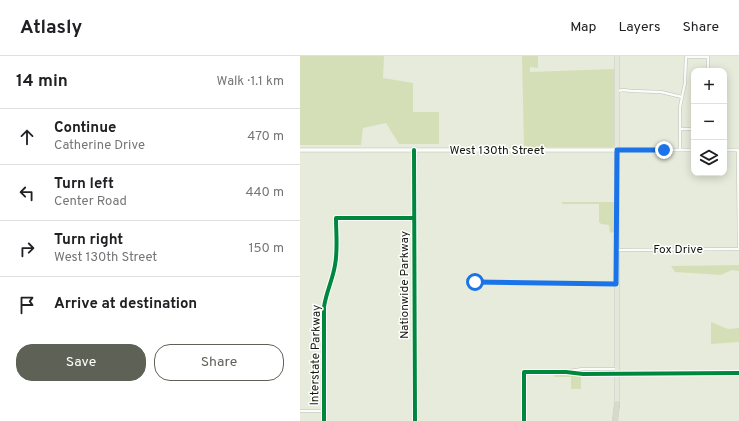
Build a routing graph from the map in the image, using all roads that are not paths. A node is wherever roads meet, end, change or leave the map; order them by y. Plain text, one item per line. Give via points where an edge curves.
1 (617, 56) edge
2 (686, 56) edge
3 (708, 56) edge
4 (708, 68) edge
5 (618, 91) junction
6 (682, 97) junction
7 (680, 129) junction
8 (691, 129) edge
9 (680, 149) junction
10 (300, 150) edge
11 (414, 150) junction
12 (617, 150) junction
13 (691, 150) edge
14 (727, 150) edge
15 (739, 150) edge
16 (414, 218) junction
17 (739, 249) edge
18 (616, 250) junction
19 (475, 282) dead end
20 (616, 284) junction
21 (617, 371) junction
22 (739, 373) edge
23 (617, 404) joint
24 (300, 411) edge
25 (324, 411) junction
26 (324, 421) edge
27 (415, 421) edge
28 (524, 421) edge
29 (616, 421) edge

1 - 5 main road
2 - 3 street
2 - 6 street
3 - 4 street
5 - 6 street via 661,92
5 - 12 main road
6 - 7 street
7 - 8 street
7 - 9 street
9 - 12 street, West 130th Street
9 - 13 street, West 130th Street
10 - 11 main road, West 130th Street
11 - 12 main road, West 130th Street
11 - 16 street, Nationwide Parkway
12 - 18 main road
14 - 15 street
15 - 17 street
16 - 25 street, Interstate Parkway via 336,218 336,259 324,307
16 - 27 street, Nationwide Parkway
17 - 18 street, Fox Drive
18 - 20 main road
19 - 20 street
20 - 21 main road
21 - 22 street
21 - 23 main road
21 - 28 street via 583,374 524,372
23 - 29 highway
24 - 25 street
25 - 26 street, Interstate Parkway

